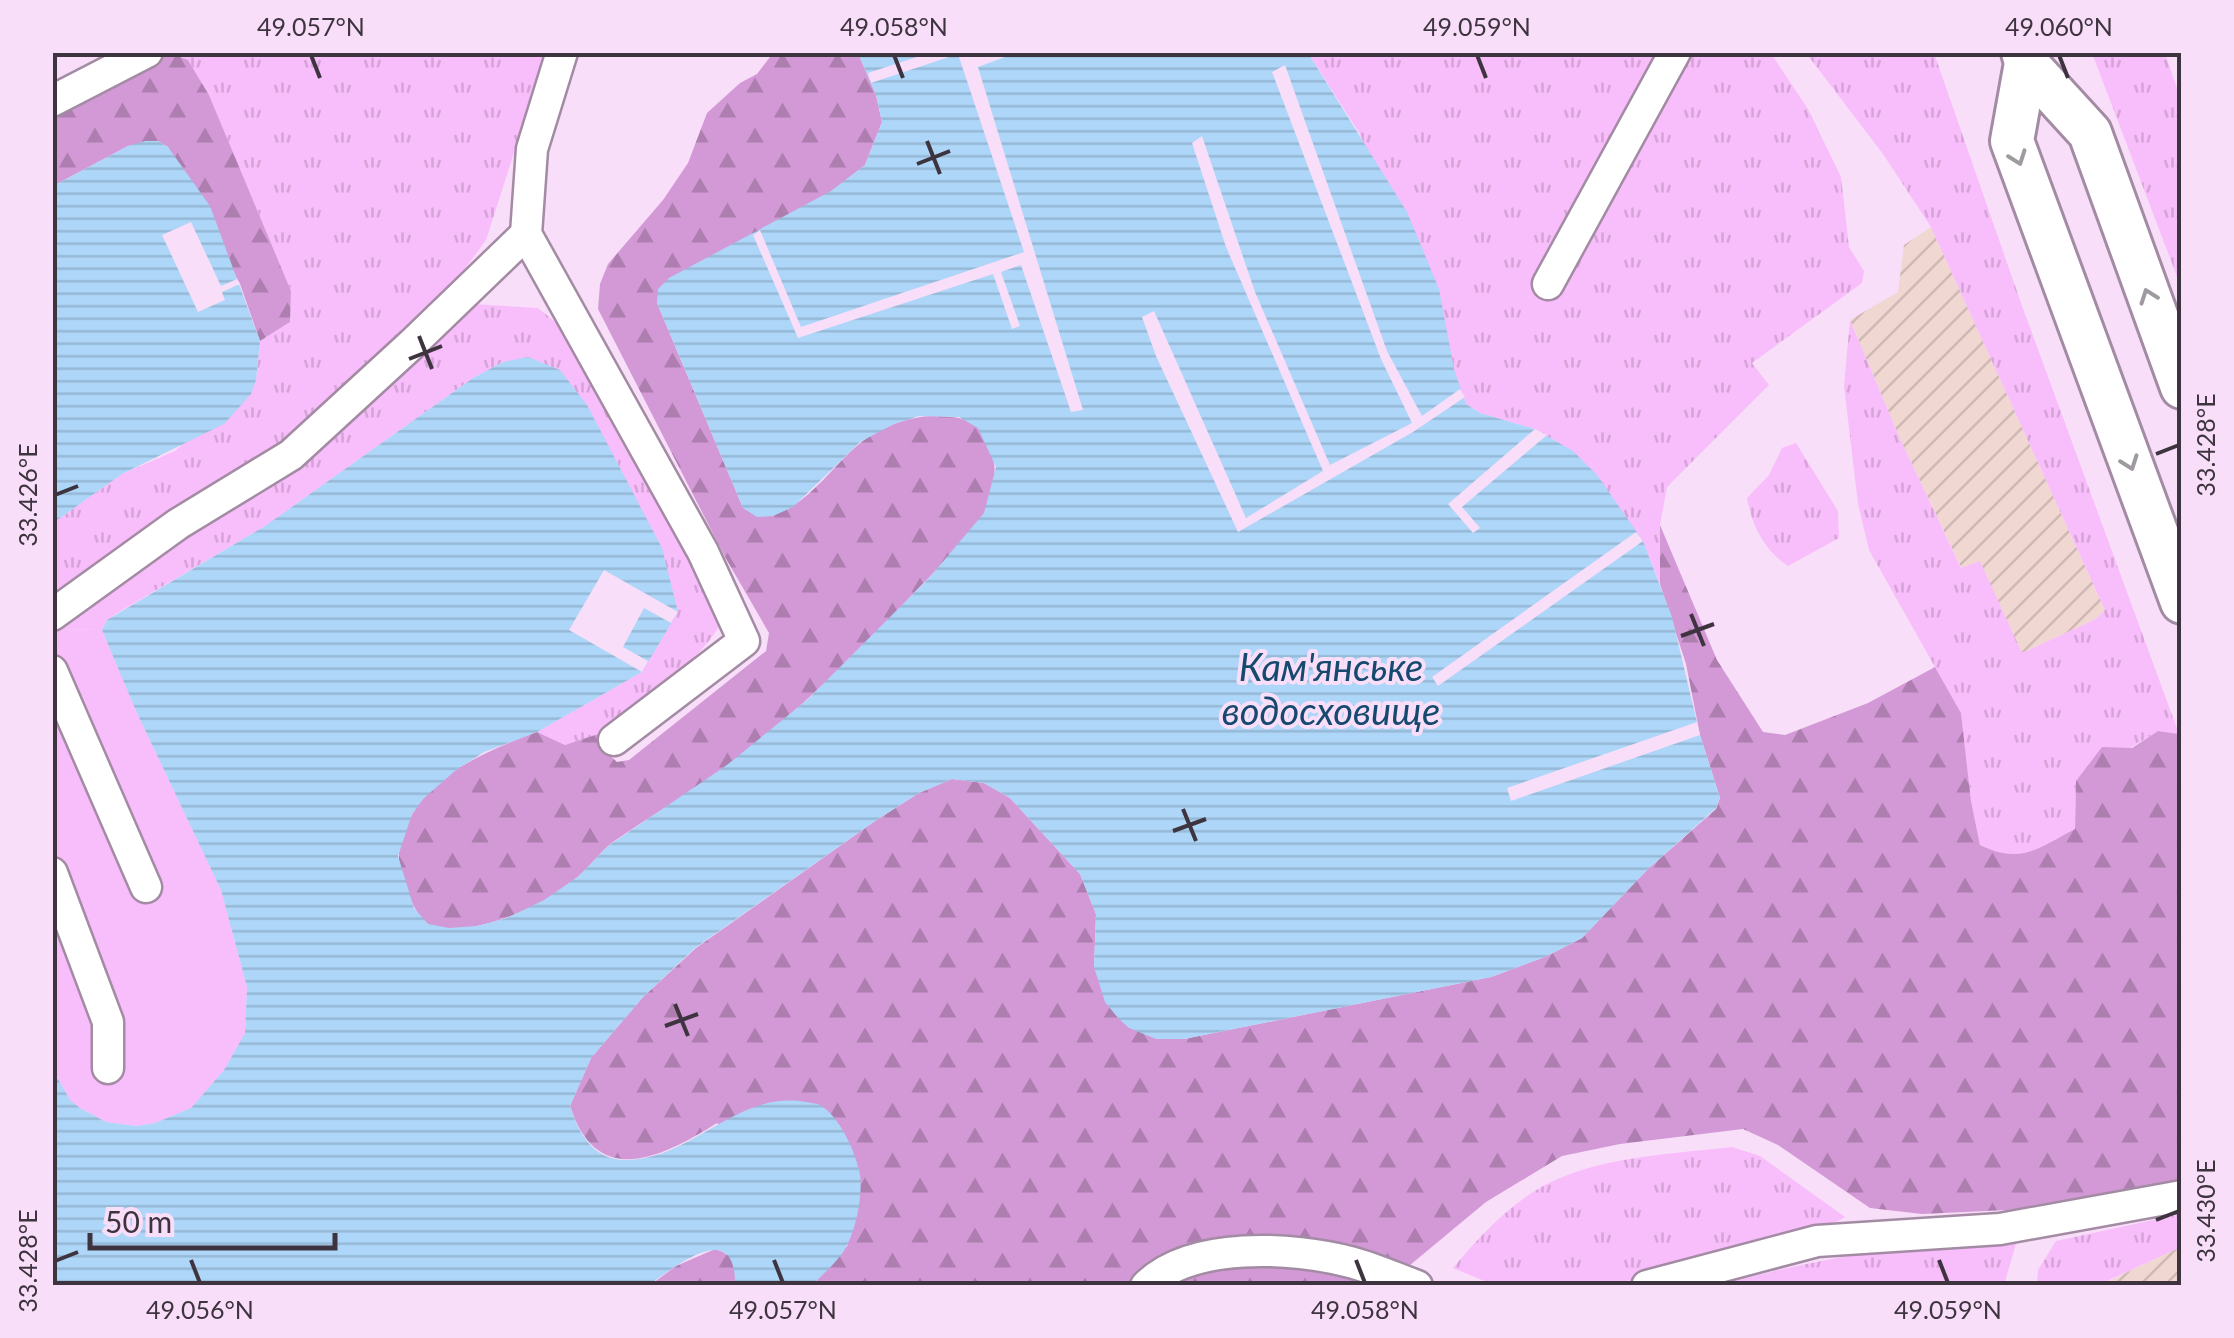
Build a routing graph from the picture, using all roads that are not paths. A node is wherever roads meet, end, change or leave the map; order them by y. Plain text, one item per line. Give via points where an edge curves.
1 (146, 52) edge
2 (562, 52) edge
3 (1675, 52) edge
4 (2025, 58) edge
5 (52, 101) edge
6 (526, 234) junction
7 (1548, 284) dead end
8 (2182, 387) edge
9 (2182, 602) edge
10 (52, 615) edge
11 (52, 671) edge
12 (614, 740) dead end
13 (52, 873) edge
14 (146, 887) dead end
15 (108, 1068) dead end
16 (2182, 1196) edge
17 (1146, 1286) edge
18 (1418, 1286) edge
19 (1648, 1286) edge

1 - 5 street
2 - 6 street via 532,148
3 - 7 street
8 -> 4 street via 2090,133
4 -> 9 street via 2012,141
6 - 10 street via 290,455 178,524
6 - 12 street via 744,641
11 - 14 street
13 - 15 street via 108,1022
16 - 19 street via 2000,1229 1817,1242
17 - 18 street via 1195,1259 1259,1250 1348,1262

